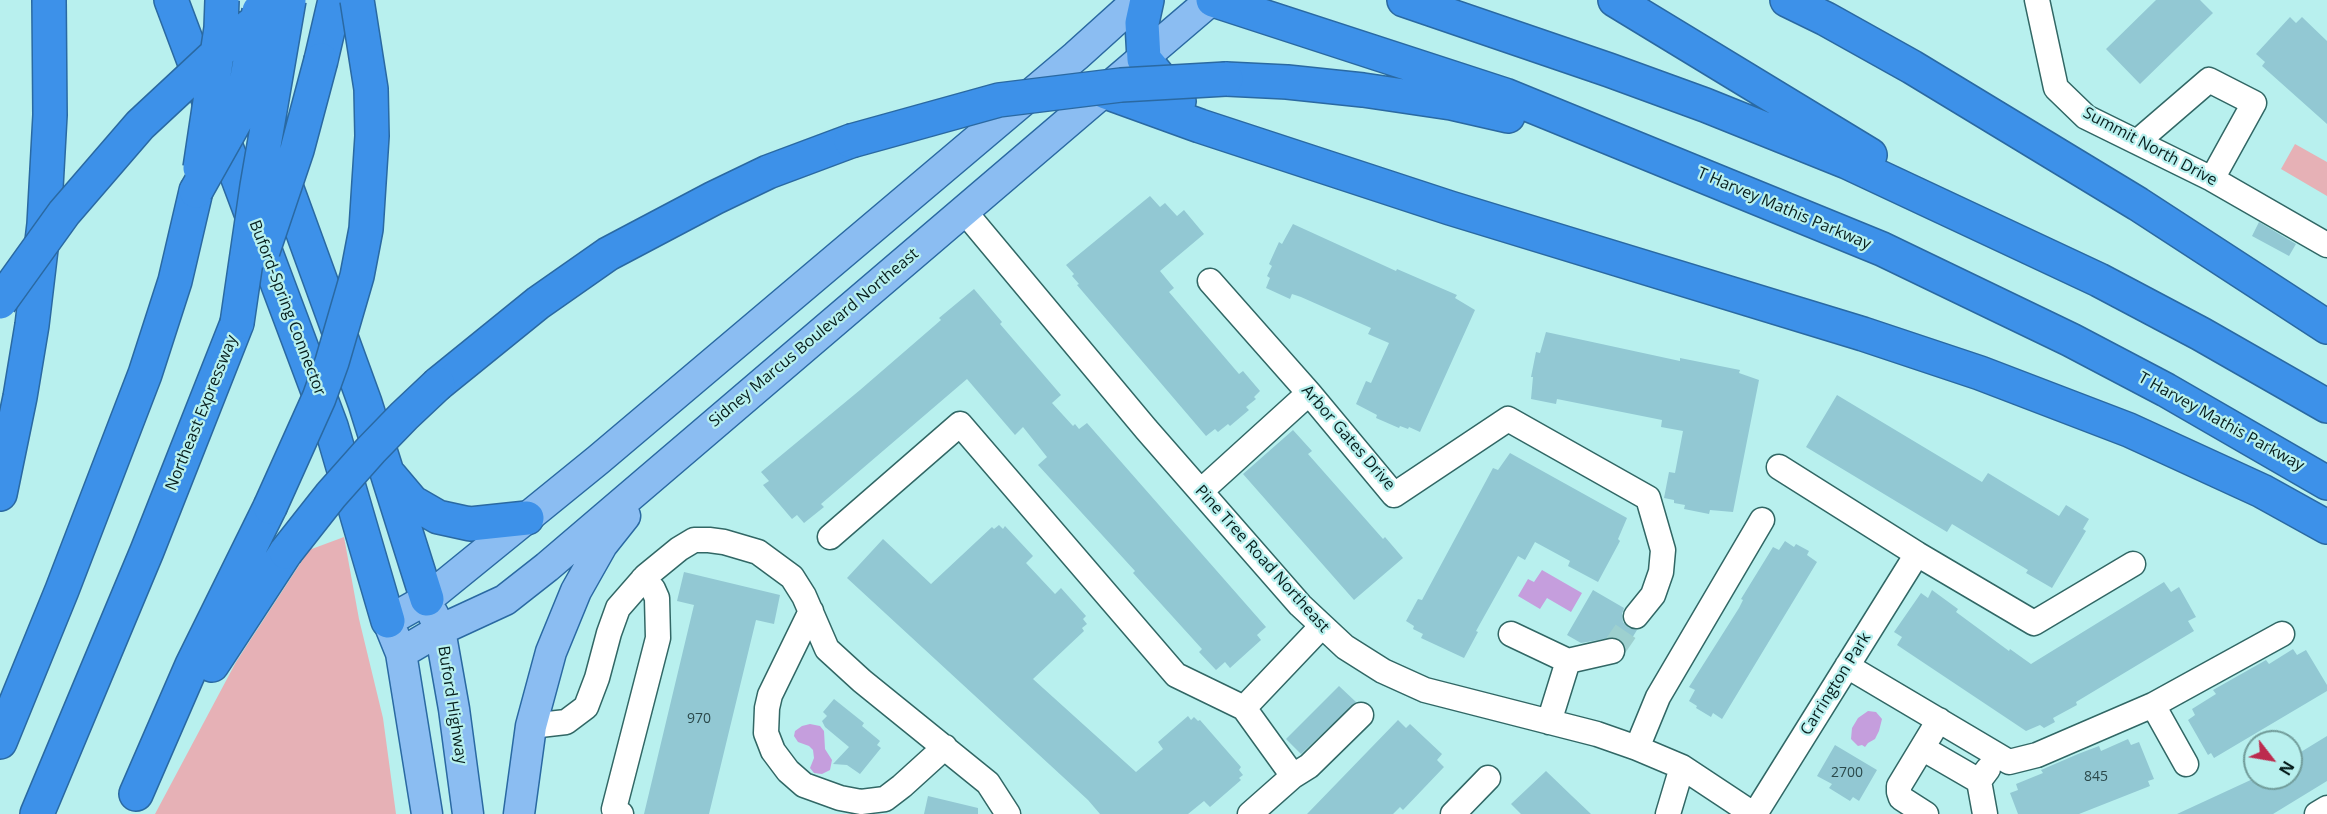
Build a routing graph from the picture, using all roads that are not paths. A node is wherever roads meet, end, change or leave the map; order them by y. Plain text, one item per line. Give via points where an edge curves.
1 (49, 0) edge
2 (171, 0) edge
3 (220, 0) edge
4 (262, 0) edge
5 (283, 0) edge
6 (289, 0) edge
7 (335, 0) edge
8 (357, 0) edge
9 (1138, 0) edge
10 (1146, 0) edge
11 (1212, 0) edge
12 (1404, 0) edge
13 (1615, 0) edge
14 (1787, 0) edge
15 (2037, 0) edge
16 (1144, 59) junction
17 (1106, 92) junction
18 (1200, 126) junction
19 (2137, 142) junction
20 (1644, 151) junction
21 (2212, 179) junction
22 (196, 191) junction
23 (964, 211) junction
24 (1987, 226) junction
25 (2327, 245) edge
26 (1210, 281) dead end
27 (0, 303) edge
28 (237, 323) junction
29 (2327, 327) edge
30 (1309, 393) junction
31 (2327, 406) edge
32 (1779, 467) dead end
33 (660, 470) junction
34 (386, 471) junction
35 (2327, 483) edge
36 (1201, 491) junction
37 (0, 494) edge
38 (527, 518) junction
39 (1762, 520) dead end
40 (2327, 527) edge
41 (830, 537) dead end
42 (1917, 554) junction
43 (2133, 564) dead end
44 (643, 579) junction
45 (427, 599) junction
46 (811, 611) junction
47 (1636, 616) tunnel mouth
48 (388, 621) junction
49 (1322, 627) junction
50 (440, 630) junction
51 (1511, 634) dead end
52 (2282, 634) dead end
53 (1612, 651) tunnel mouth
54 (401, 653) junction
55 (1568, 661) junction
56 (1847, 666) junction
57 (2153, 705) junction
58 (1244, 708) junction
59 (1361, 715) dead end
60 (1939, 720) junction
61 (1550, 722) junction
62 (531, 726) junction
63 (0, 742) edge
64 (945, 747) junction
65 (1637, 748) junction
66 (1922, 748) junction
67 (1998, 755) junction
68 (2186, 764) dead end
69 (1682, 767) junction
70 (1293, 776) junction
71 (1488, 778) dead end
72 (1979, 781) junction
73 (130, 804) edge
74 (2327, 808) edge
75 (37, 814) edge
76 (427, 814) edge
77 (468, 814) edge
78 (519, 814) edge
79 (621, 814) edge
80 (1008, 814) edge
81 (1250, 814) edge
82 (1453, 814) edge
83 (1668, 814) edge
84 (1754, 814) edge
85 (1926, 814) edge
86 (1985, 814) edge
87 (2317, 814) edge

1 - 37 highway via 50,116 44,224 32,325
2 - 48 highway, Buford-Spring Connector via 331,426
3 - 22 highway, bridge via 219,39
3 - 34 highway
4 - 22 highway, bridge via 241,111
5 - 27 highway, bridge via 225,45 140,124 64,213
6 - 28 highway, bridge
7 - 28 highway, Northeast Expressway, bridge via 297,150
8 - 73 highway, bridge via 371,89 372,136 366,229 354,285 314,408
9 - 38 main road
10 - 16 highway via 1142,22
11 - 16 main road, Sidney Marcus Boulevard Northeast
11 - 20 highway, T Harvey Mathis Parkway via 1505,95
12 - 24 highway via 1705,105 1847,162
13 - 24 highway
14 - 29 highway via 1912,67 2138,204
15 - 19 street, Summit North Drive via 2056,88 2086,117
16 - 17 main road, Sidney Marcus Boulevard Northeast
16 - 18 highway
17 - 18 highway
17 - 23 main road, Sidney Marcus Boulevard Northeast
18 - 40 highway via 1980,373 2130,430 2262,491
19 - 21 street, Summit North Drive
19 - 21 street via 2209,80 2254,103
20 - 35 highway, T Harvey Mathis Parkway via 1882,249 2060,334 2176,395
20 - 73 highway, bridge via 1451,103 1363,90 1226,79 1121,85 999,100 851,141 768,172 608,254 538,303 438,384 371,450 286,552
21 - 25 street, Summit North Drive
22 - 63 highway via 175,281 145,374
23 - 33 main road, Sidney Marcus Boulevard Northeast
23 - 36 street, Pine Tree Road Northeast
24 - 31 highway via 2109,285
26 - 30 street, Arbor Gates Drive
28 - 75 highway, Northeast Expressway
30 - 36 street
30 - 47 street, Arbor Gates Drive via 1394,495 1508,419 1648,498 1663,550 1661,572 1653,595
32 - 42 street
33 - 50 main road, Sidney Marcus Boulevard Northeast via 505,600
33 - 62 main road via 602,545 576,591 551,652
34 - 38 highway via 412,502 438,517 470,524
34 - 45 highway
36 - 49 street, Pine Tree Road Northeast
38 - 45 main road
39 - 65 street via 1658,697
41 - 58 street via 960,424 1176,675
42 - 43 street via 2034,623
42 - 56 street, Carrington Park
44 - 46 street via 694,540 723,542 758,552 792,577
44 - 62 street via 618,608 586,707 566,722
44 - 79 street via 657,598 658,638 614,809
45 - 48 main road
45 - 50 main road, Buford Highway
46 - 64 street via 827,649
46 - 64 street via 767,708 766,733 788,771 804,785 840,798 861,802 885,799
48 - 54 main road
49 - 58 street
49 - 61 street, Pine Tree Road Northeast via 1383,671 1425,690
50 - 54 main road, Sidney Marcus Boulevard Northeast
50 - 77 main road, Buford Highway
51 - 55 street
52 - 57 street
53 - 55 street
54 - 76 main road
55 - 61 street
56 - 60 street
56 - 84 street, Carrington Park
57 - 67 street via 2037,755 2009,762
57 - 68 street
58 - 70 street
59 - 70 street via 1309,766
60 - 66 street
60 - 67 street
61 - 65 street, Pine Tree Road Northeast
62 - 78 main road
64 - 80 street via 988,783
65 - 69 street, Pine Tree Road Northeast
66 - 72 street
66 - 85 street via 1899,792 1901,798
67 - 72 street
69 - 83 street
69 - 84 street, Pine Tree Road Northeast
70 - 81 street
71 - 82 street
72 - 86 street
74 - 87 street

